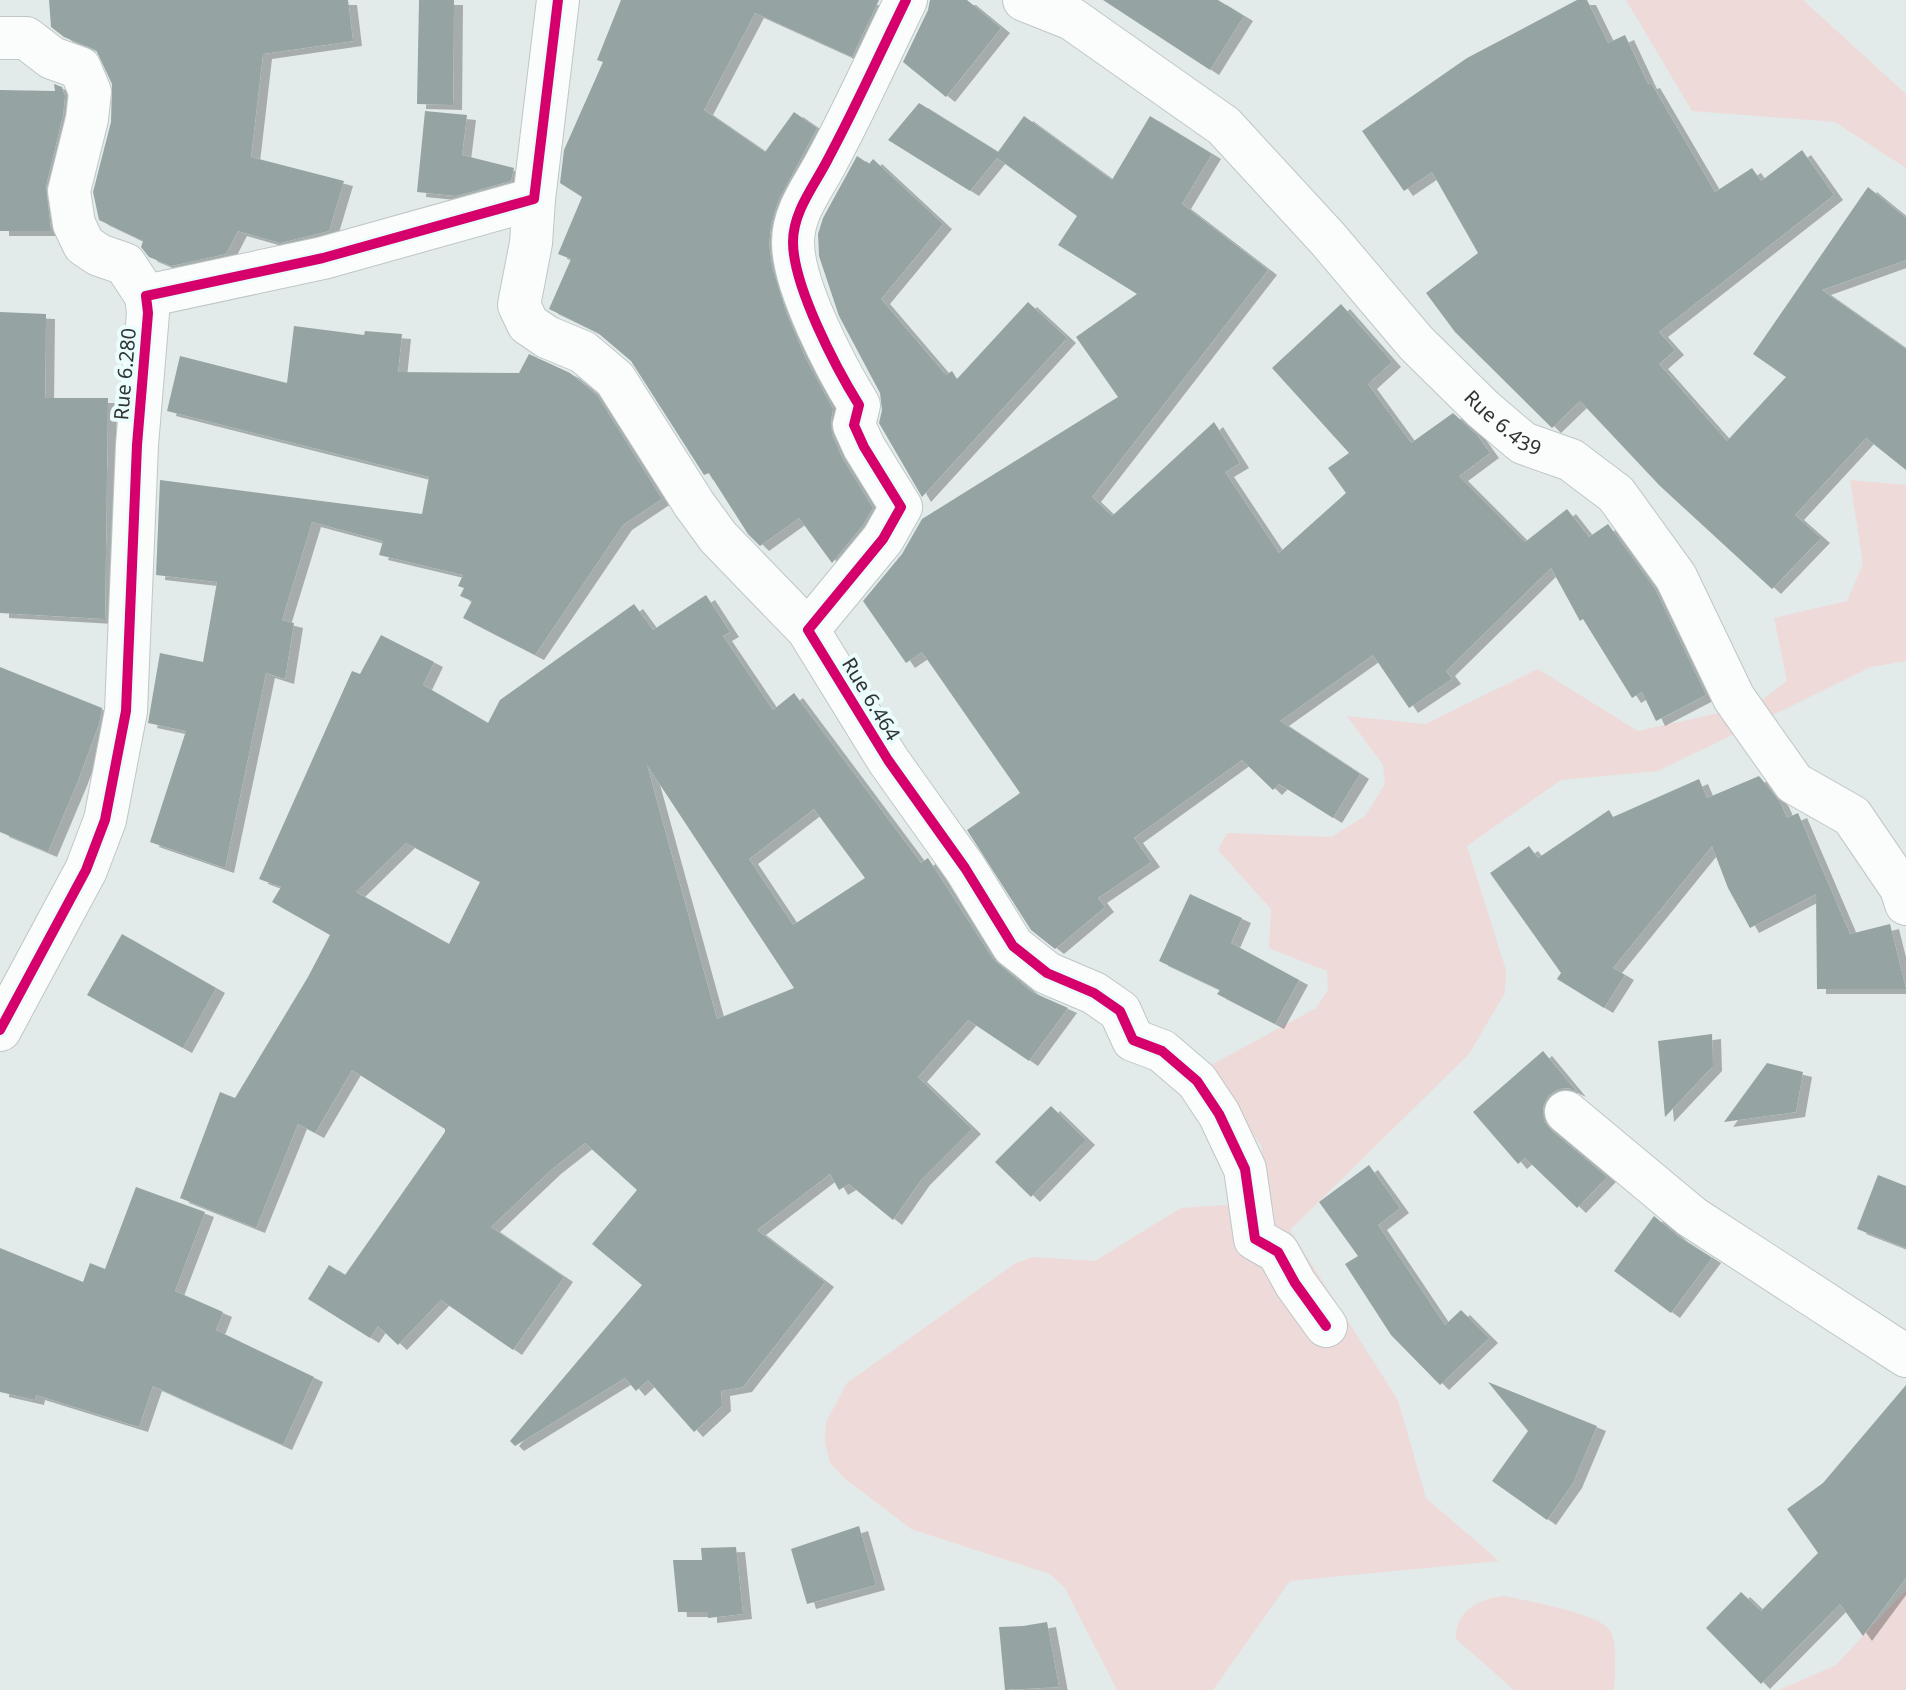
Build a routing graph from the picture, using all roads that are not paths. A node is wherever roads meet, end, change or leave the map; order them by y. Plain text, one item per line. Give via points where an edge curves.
1 (558, 0) edge
2 (906, 0) edge
3 (1024, 0) edge
4 (0, 38) edge
5 (534, 199) junction
6 (146, 296) junction
7 (808, 630) junction
8 (1906, 904) edge
9 (0, 1030) edge
10 (1566, 1112) dead end
11 (1326, 1326) dead end
12 (1906, 1356) edge

1 - 5 street
2 - 7 street via 798,213 793,243 808,302 836,368 859,405 854,425 901,507 883,539
3 - 8 street, Rue 6.439 via 1072,19 1224,126 1416,343 1483,409 1523,443 1571,460 1616,494 1676,577 1734,698 1794,783 1852,816 1901,888
4 - 6 street via 26,38 52,58 80,68 90,92 69,191 74,224 84,245 125,264
5 - 6 street via 323,258
5 - 7 street via 519,305 528,324 583,352 615,379 718,537
6 - 9 street, Rue 6.280 via 126,711 105,820 86,870
7 - 11 street, Rue 6.464 via 1013,946 1047,973 1120,1011 1133,1040 1162,1051 1197,1081 1245,1169 1255,1239 1278,1252
10 - 12 street via 1692,1217

